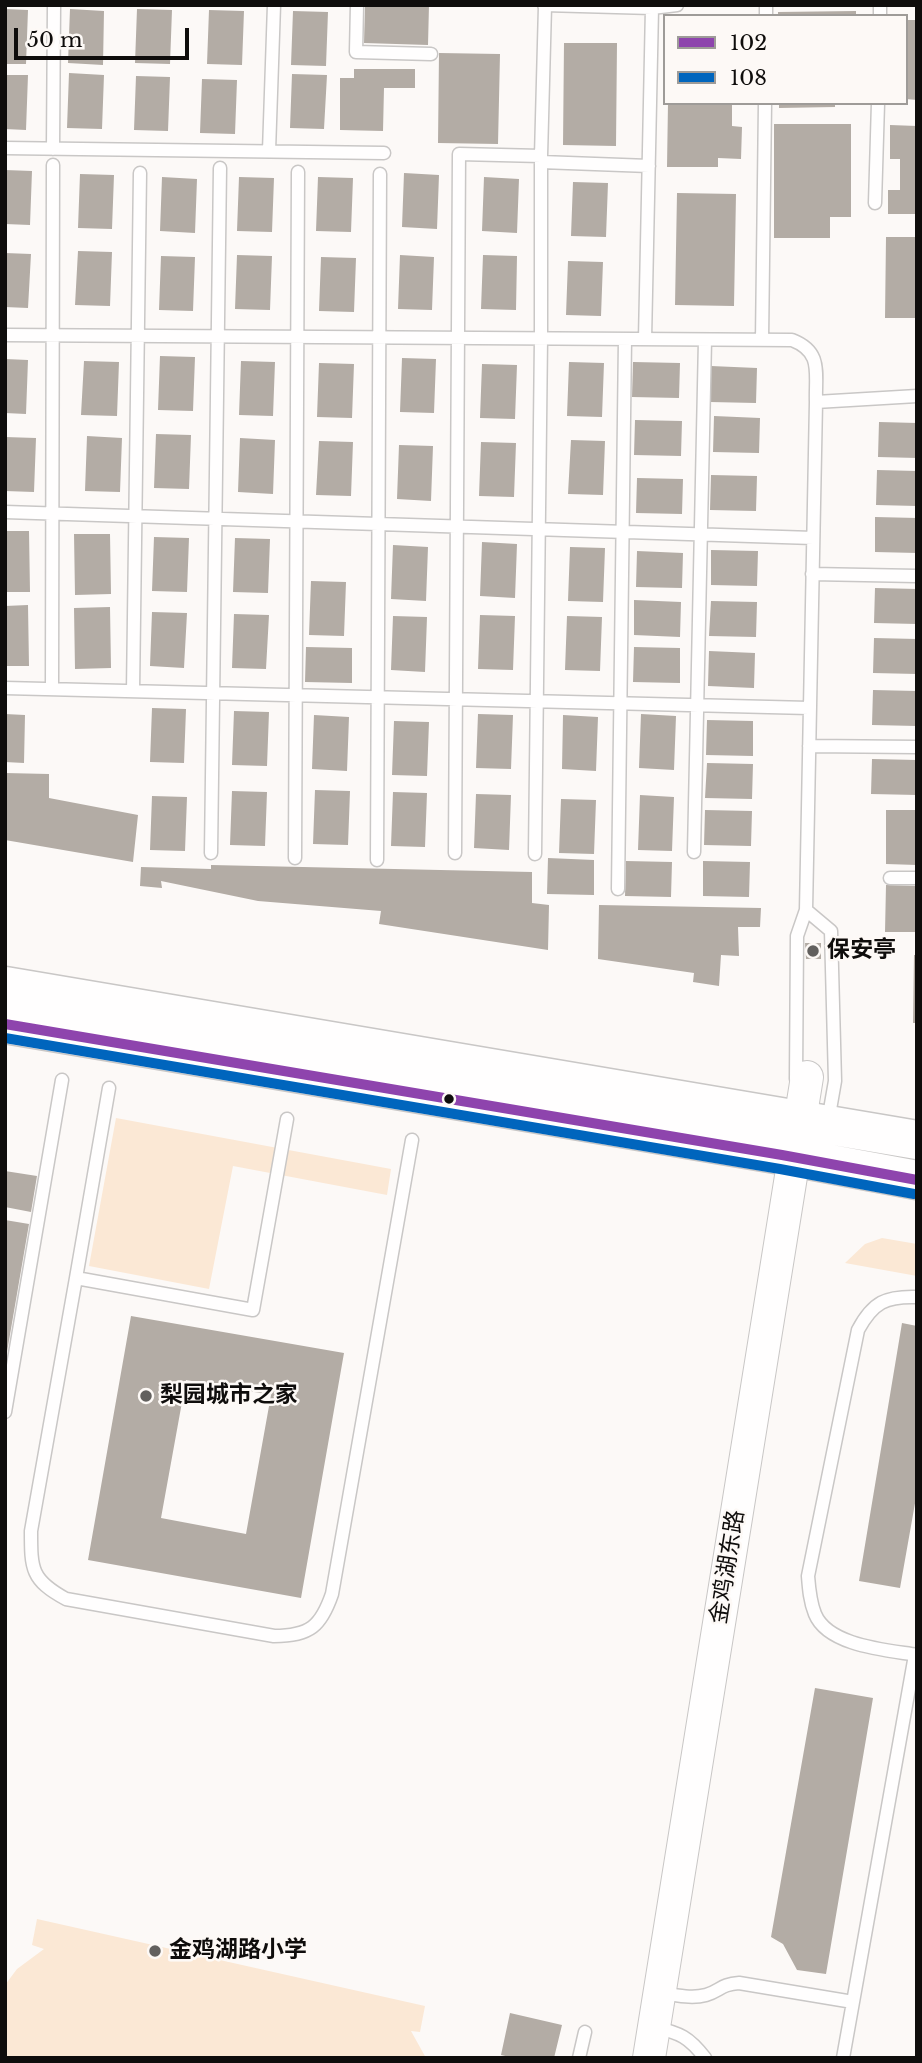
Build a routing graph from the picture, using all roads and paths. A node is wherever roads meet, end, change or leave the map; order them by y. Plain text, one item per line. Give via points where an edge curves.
1 (54, 5) edge
2 (274, 5) edge
3 (356, 5) edge
4 (677, 5) edge
5 (544, 6) edge
6 (585, 6) edge
7 (652, 8) junction
8 (431, 54) dead end
9 (765, 105) edge
10 (878, 105) edge
11 (5, 148) edge
12 (53, 149) junction
13 (270, 151) junction
14 (384, 153) dead end
15 (541, 159) junction
16 (53, 165) dead end
17 (649, 166) junction
18 (220, 168) dead end
19 (298, 172) dead end
20 (140, 173) dead end
21 (380, 174) dead end
22 (876, 203) dead end
23 (5, 335) edge
24 (52, 335) junction
25 (138, 335) junction
26 (218, 336) junction
27 (298, 337) junction
28 (379, 337) junction
29 (458, 338) junction
30 (541, 338) junction
31 (625, 340) junction
32 (645, 340) junction
33 (705, 340) junction
34 (762, 340) junction
35 (917, 396) edge
36 (816, 402) junction
37 (5, 512) edge
38 (51, 513) junction
39 (136, 516) junction
40 (215, 518) junction
41 (297, 521) junction
42 (379, 524) junction
43 (457, 526) junction
44 (539, 529) junction
45 (622, 532) junction
46 (701, 534) junction
47 (813, 538) junction
48 (812, 574) junction
49 (917, 576) edge
50 (5, 688) edge
51 (52, 689) junction
52 (133, 691) junction
53 (213, 693) junction
54 (296, 695) junction
55 (378, 697) junction
56 (456, 699) junction
57 (537, 701) junction
58 (620, 703) junction
59 (697, 705) junction
60 (809, 708) junction
61 (809, 746) junction
62 (917, 747) edge
63 (694, 852) dead end
64 (211, 853) dead end
65 (455, 853) dead end
66 (535, 854) dead end
67 (295, 858) dead end
68 (377, 860) dead end
69 (890, 878) dead end
70 (917, 878) edge
71 (618, 889) dead end
72 (806, 910) junction
73 (5, 986) edge
74 (5, 1024) edge
75 (807, 1077) dead end
76 (62, 1080) dead end
77 (109, 1088) dead end
78 (287, 1119) dead end
79 (412, 1140) dead end
80 (808, 1140) junction
81 (917, 1140) edge
82 (917, 1180) edge
83 (76, 1278) junction
84 (917, 1297) edge
85 (7, 1386) edge
86 (5, 1412) edge
87 (916, 1655) edge
88 (659, 1992) junction
89 (853, 2002) junction
90 (654, 2027) junction
91 (584, 2032) dead end
92 (579, 2058) edge
93 (649, 2058) edge
94 (705, 2058) edge
95 (843, 2058) edge

1 - 12 lane
2 - 13 lane
3 - 8 lane via 356,52
4 - 7 lane
5 - 6 lane
5 - 15 lane
6 - 7 lane
7 - 17 lane
9 - 34 lane
10 - 22 lane
11 - 12 lane
12 - 13 lane
13 - 14 lane
15 - 17 lane
15 - 29 lane via 459,154
15 - 30 lane
16 - 24 lane
17 - 32 lane
18 - 26 lane
19 - 27 lane
20 - 25 lane
21 - 28 lane
23 - 24 lane
24 - 25 lane
24 - 38 lane
25 - 26 lane
25 - 39 lane
26 - 27 lane
26 - 40 lane
27 - 28 lane
27 - 41 lane
28 - 29 lane
28 - 42 lane
29 - 30 lane
29 - 43 lane
30 - 31 lane
30 - 44 lane
31 - 32 lane
31 - 45 lane
32 - 33 lane
33 - 34 lane
33 - 46 lane
34 - 36 lane via 805,345 814,356
35 - 36 lane
36 - 47 lane
37 - 38 lane
38 - 39 lane
38 - 51 lane
39 - 40 lane
39 - 52 lane
40 - 41 lane
40 - 53 lane
41 - 42 lane
41 - 54 lane
42 - 43 lane
42 - 55 lane
43 - 44 lane
43 - 56 lane
44 - 45 lane
44 - 57 lane
45 - 46 lane
45 - 58 lane
46 - 47 lane
46 - 59 lane
47 - 48 lane
48 - 49 lane
48 - 60 lane
50 - 51 lane
51 - 52 lane
52 - 53 lane
53 - 54 lane
53 - 64 lane
54 - 55 lane
54 - 67 lane
55 - 56 lane
55 - 68 lane
56 - 57 lane
56 - 65 lane
57 - 58 lane
57 - 66 lane
58 - 59 lane
58 - 71 lane
59 - 60 lane
59 - 63 lane
60 - 61 lane
61 - 62 lane
61 - 72 lane
69 - 70 lane
72 - 80 lane via 797,936 797,1075
72 - 80 lane via 831,931 835,1081
73 - 80 highway
74 - 80 highway
75 - 80 street, 金鸡湖东路
76 - 85 lane
77 - 83 lane
78 - 83 lane via 253,1310
79 - 83 lane via 332,1594 325,1615 294,1636 66,1599 38,1580 31,1531
80 - 81 highway
80 - 82 highway
80 - 88 street, 金鸡湖东路
84 - 87 lane via 881,1301 867,1313 858,1330 808,1576 816,1616 833,1634 854,1645
85 - 86 lane
87 - 89 lane
88 - 89 lane via 685,1997 738,1983
88 - 90 street, 金鸡湖东路
89 - 95 lane
90 - 93 street, 金鸡湖东路
90 - 94 lane via 680,2033
91 - 92 lane

